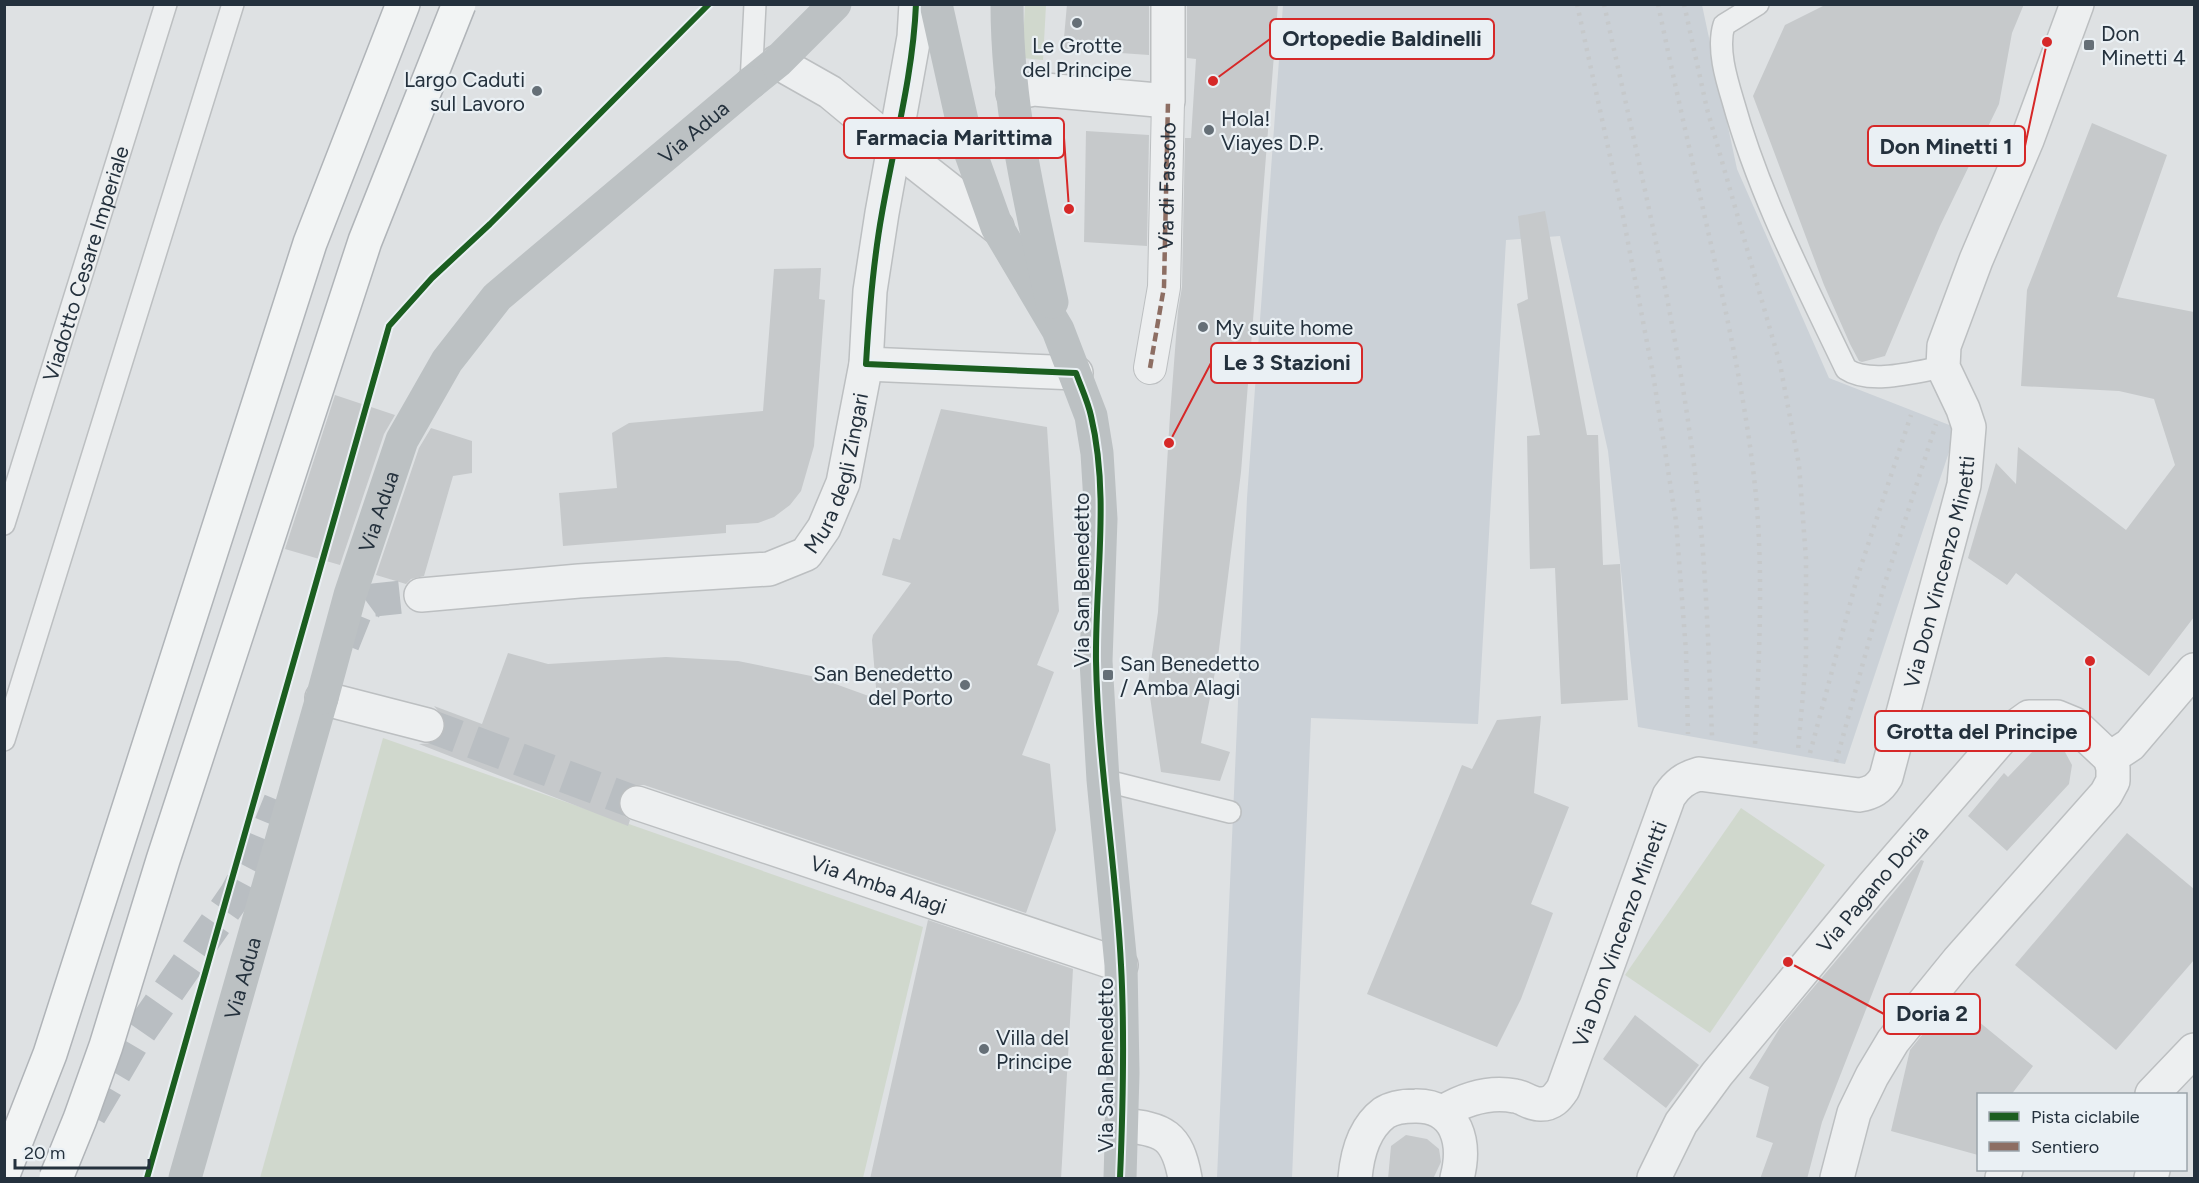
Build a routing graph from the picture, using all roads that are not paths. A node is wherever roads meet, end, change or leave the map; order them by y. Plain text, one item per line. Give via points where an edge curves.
1 (166, 4) edge
2 (233, 4) edge
3 (403, 4) edge
4 (459, 4) edge
5 (755, 4) edge
6 (835, 4) edge
7 (916, 4) edge
8 (936, 4) edge
9 (1168, 4) edge
10 (1758, 4) edge
11 (2077, 4) edge
12 (1007, 18) edge
13 (777, 62) junction
14 (751, 83) junction
15 (1013, 93) junction
16 (1167, 101) junction
17 (896, 146) junction
18 (997, 227) junction
19 (1058, 330) junction
20 (866, 364) junction
21 (1150, 368) dead end
22 (1943, 368) junction
23 (1076, 373) junction
24 (4, 524) edge
25 (421, 596) tunnel mouth
26 (2194, 670) edge
27 (322, 698) junction
28 (427, 725) tunnel mouth
29 (4, 741) edge
30 (2110, 758) junction
31 (1103, 780) junction
32 (637, 803) tunnel mouth
33 (1230, 812) dead end
34 (1121, 965) junction
35 (2194, 1050) edge
36 (2154, 1093) edge
37 (1443, 1112) junction
38 (1122, 1125) junction
39 (4, 1172) edge
40 (56, 1179) edge
41 (184, 1179) edge
42 (1120, 1179) edge
43 (1185, 1179) edge
44 (1355, 1179) edge
45 (1457, 1179) edge
46 (1654, 1179) edge
47 (1837, 1179) edge

1 - 24 lane, Viadotto Cesare Imperiale
2 - 29 lane
3 - 39 highway via 309,243 50,1054
4 - 40 highway, bridge via 365,241 166,848 106,1046
5 - 14 lane
6 - 13 main road, Via Adua
7 - 17 street, Mura degli Zingari
8 - 18 main road, Via San Benedetto via 967,143
9 - 16 street, Via di Fassolo
10 - 22 lane via 1724,24 1721,34 1726,75 1772,213 1846,369 1875,378
11 - 22 street via 1944,346
12 - 15 main road, Via San Benedetto
13 - 14 main road, Via Adua
13 - 17 street via 830,92
14 - 27 main road, Via Adua, bridge via 497,297 447,361 402,440 350,595
15 - 16 street via 1034,89
15 - 19 main road, Via San Benedetto via 1031,209
16 - 21 street, Via di Fassolo via 1164,287
17 - 18 street
17 - 20 street, Mura degli Zingari via 870,291
18 - 19 main road, Via San Benedetto
19 - 23 main road, Via San Benedetto
20 - 23 street
20 - 25 street, Mura degli Zingari via 843,483 824,528 806,554 769,569
22 - 37 street, Via Don Vincenzo Minetti via 1969,428 1964,485 1882,784 1859,795 1699,774 1680,782 1670,796 1557,1099 1539,1105 1515,1096 1475,1097
23 - 31 main road, Via San Benedetto via 1091,416 1097,453 1101,519 1096,661
26 - 30 street via 2130,746
27 - 28 street
27 - 41 main road, Via Adua
30 - 46 street, Via Pagano Doria via 2074,724 2057,717 2029,717 2004,735 1717,1074 1681,1123
30 - 47 street via 2113,781 2102,799 1958,961 1893,1041 1854,1113
31 - 33 lane
31 - 34 main road, Via San Benedetto
32 - 34 street, Via Amba Alagi
34 - 38 main road, Via San Benedetto
35 - 36 street
37 - 44 street via 1417,1106 1385,1112 1364,1139
37 - 45 street via 1455,1127 1460,1143
38 - 42 main road, Via San Benedetto
38 - 43 street via 1148,1128 1170,1139 1181,1156

